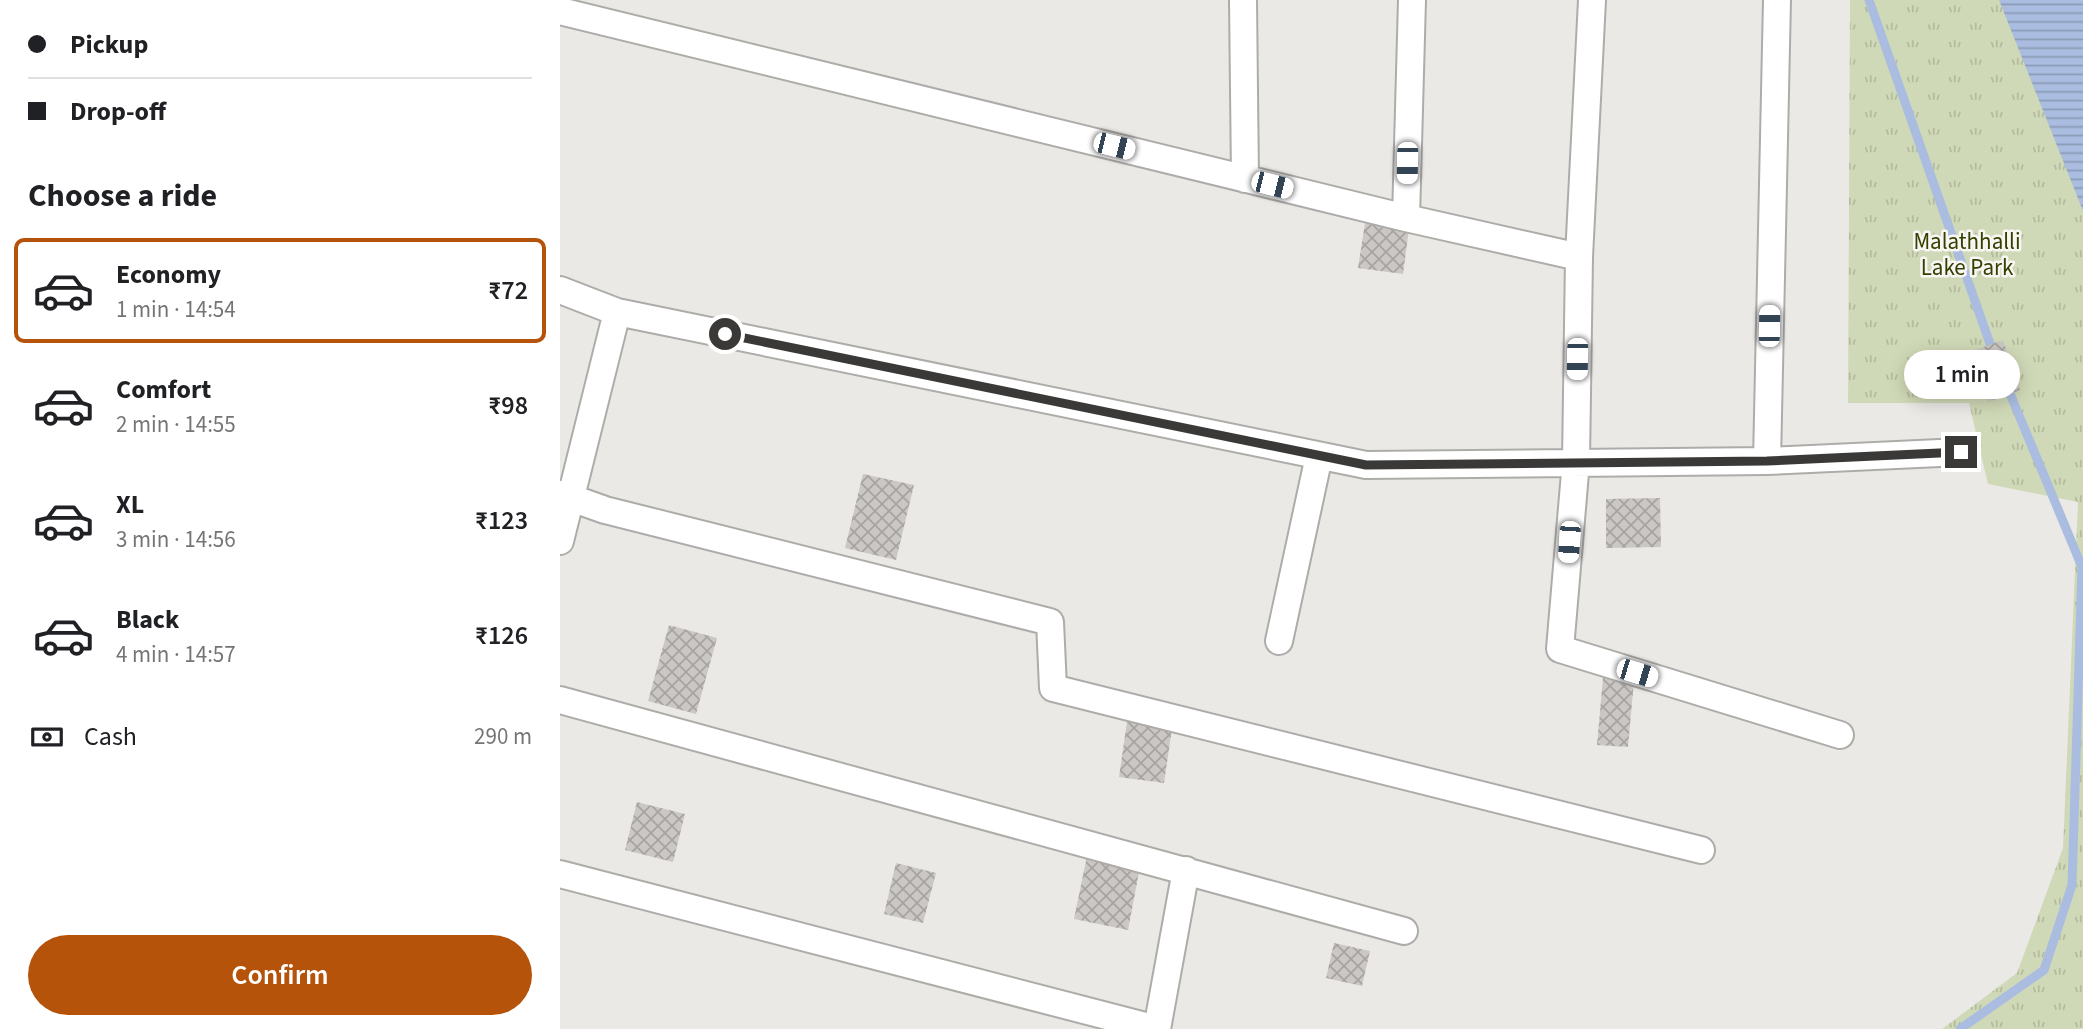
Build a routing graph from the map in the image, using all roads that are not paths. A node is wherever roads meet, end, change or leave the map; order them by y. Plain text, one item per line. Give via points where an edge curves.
1 (1243, 0) edge
2 (1412, 0) edge
3 (1592, 0) edge
4 (1777, 0) edge
5 (560, 11) edge
6 (1245, 179) junction
7 (1406, 218) junction
8 (1579, 257) junction
9 (560, 290) edge
10 (617, 312) junction
11 (1961, 452) dead end
12 (1319, 456) junction
13 (1576, 461) junction
14 (1767, 461) junction
15 (565, 496) edge
16 (560, 541) edge
17 (1279, 641) dead end
18 (560, 700) edge
19 (1840, 735) dead end
20 (1701, 850) dead end
21 (1186, 870) junction
22 (560, 874) edge
23 (1404, 931) dead end

1 - 6 street
2 - 7 street
3 - 8 street
4 - 14 street
5 - 6 street
6 - 7 street
7 - 8 street
8 - 13 street
9 - 10 street
10 - 12 street
10 - 15 street
11 - 14 street
12 - 13 street via 1366,465
12 - 17 street
13 - 14 street
13 - 19 street via 1560,649
15 - 16 street
15 - 20 street via 605,510 1051,622 1053,688
18 - 21 street
21 - 22 street via 1157,1029
21 - 23 street

